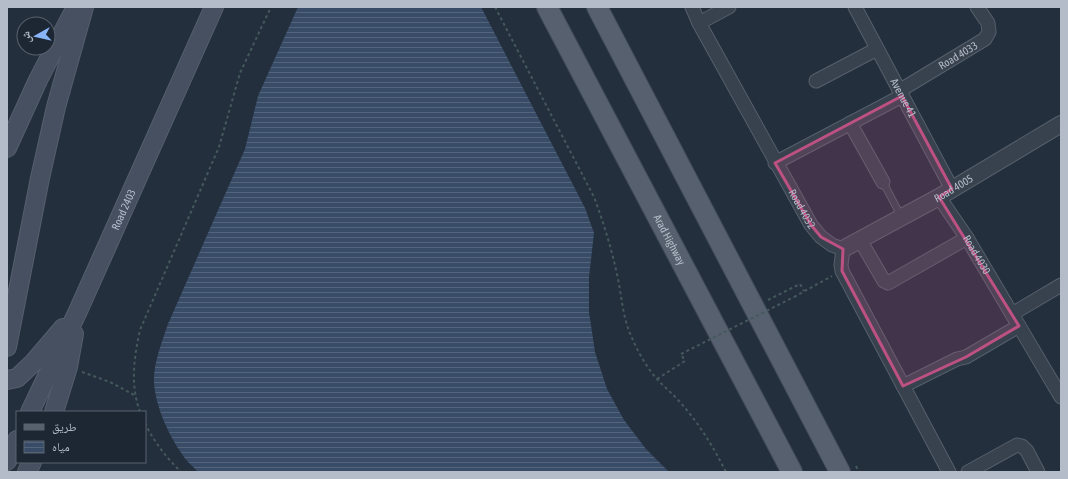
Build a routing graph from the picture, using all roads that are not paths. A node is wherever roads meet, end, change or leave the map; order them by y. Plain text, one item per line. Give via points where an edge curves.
1 (76, 7) edge
2 (84, 7) edge
3 (214, 7) edge
4 (547, 7) edge
5 (597, 7) edge
6 (692, 7) edge
7 (729, 7) edge
8 (855, 7) edge
9 (977, 7) edge
10 (699, 24) junction
11 (877, 49) junction
12 (816, 81) dead end
13 (900, 94) junction
14 (850, 123) junction
15 (1061, 124) edge
16 (7, 148) edge
17 (775, 163) junction
18 (883, 182) joint
19 (946, 193) junction
20 (902, 217) junction
21 (967, 238) junction
22 (860, 240) junction
23 (843, 249) junction
24 (1061, 285) edge
25 (78, 311) junction
26 (1012, 314) junction
27 (1019, 326) junction
28 (7, 347) edge
29 (7, 380) edge
30 (903, 386) junction
31 (1061, 397) edge
32 (30, 411) edge
33 (54, 411) edge
34 (16, 442) edge
35 (7, 461) edge
36 (32, 463) edge
37 (27, 472) edge
38 (792, 472) edge
39 (840, 472) edge
40 (949, 472) edge
41 (968, 472) edge
42 (1038, 472) edge

1 - 16 main road via 38,80
2 - 28 main road via 56,107
3 - 25 main road, Road 2403
4 - 38 main road, Arad Highway
5 - 39 main road
6 - 10 street, Road 4032
7 - 10 street
8 - 11 street, Avenue 41
9 - 13 street, Road 4033 via 988,23 990,32 985,39
10 - 17 street, Road 4032
11 - 12 street
11 - 13 street, Avenue 41
13 - 14 street, Road 4033
13 - 19 street, Avenue 41
14 - 17 street, Road 4033
14 - 18 street
15 - 19 street, Road 4005
17 - 23 street, Road 4032 via 811,225 821,237
18 - 20 lane
19 - 20 street, Road 4005
19 - 21 street, Road 4030
20 - 22 street, Road 4005
21 - 22 street via 888,282 884,281
21 - 26 street, Road 4030
22 - 23 street, Road 4005
23 - 30 street via 842,271
24 - 26 street
25 - 29 main road via 33,363 17,378
25 - 32 main road, Road 2403
25 - 33 main road via 68,367
26 - 27 street, Road 4030
27 - 30 street via 966,357
27 - 31 street, Road 4030
30 - 40 street
34 - 35 main road
36 - 37 main road
41 - 42 street via 1017,445 1027,451

